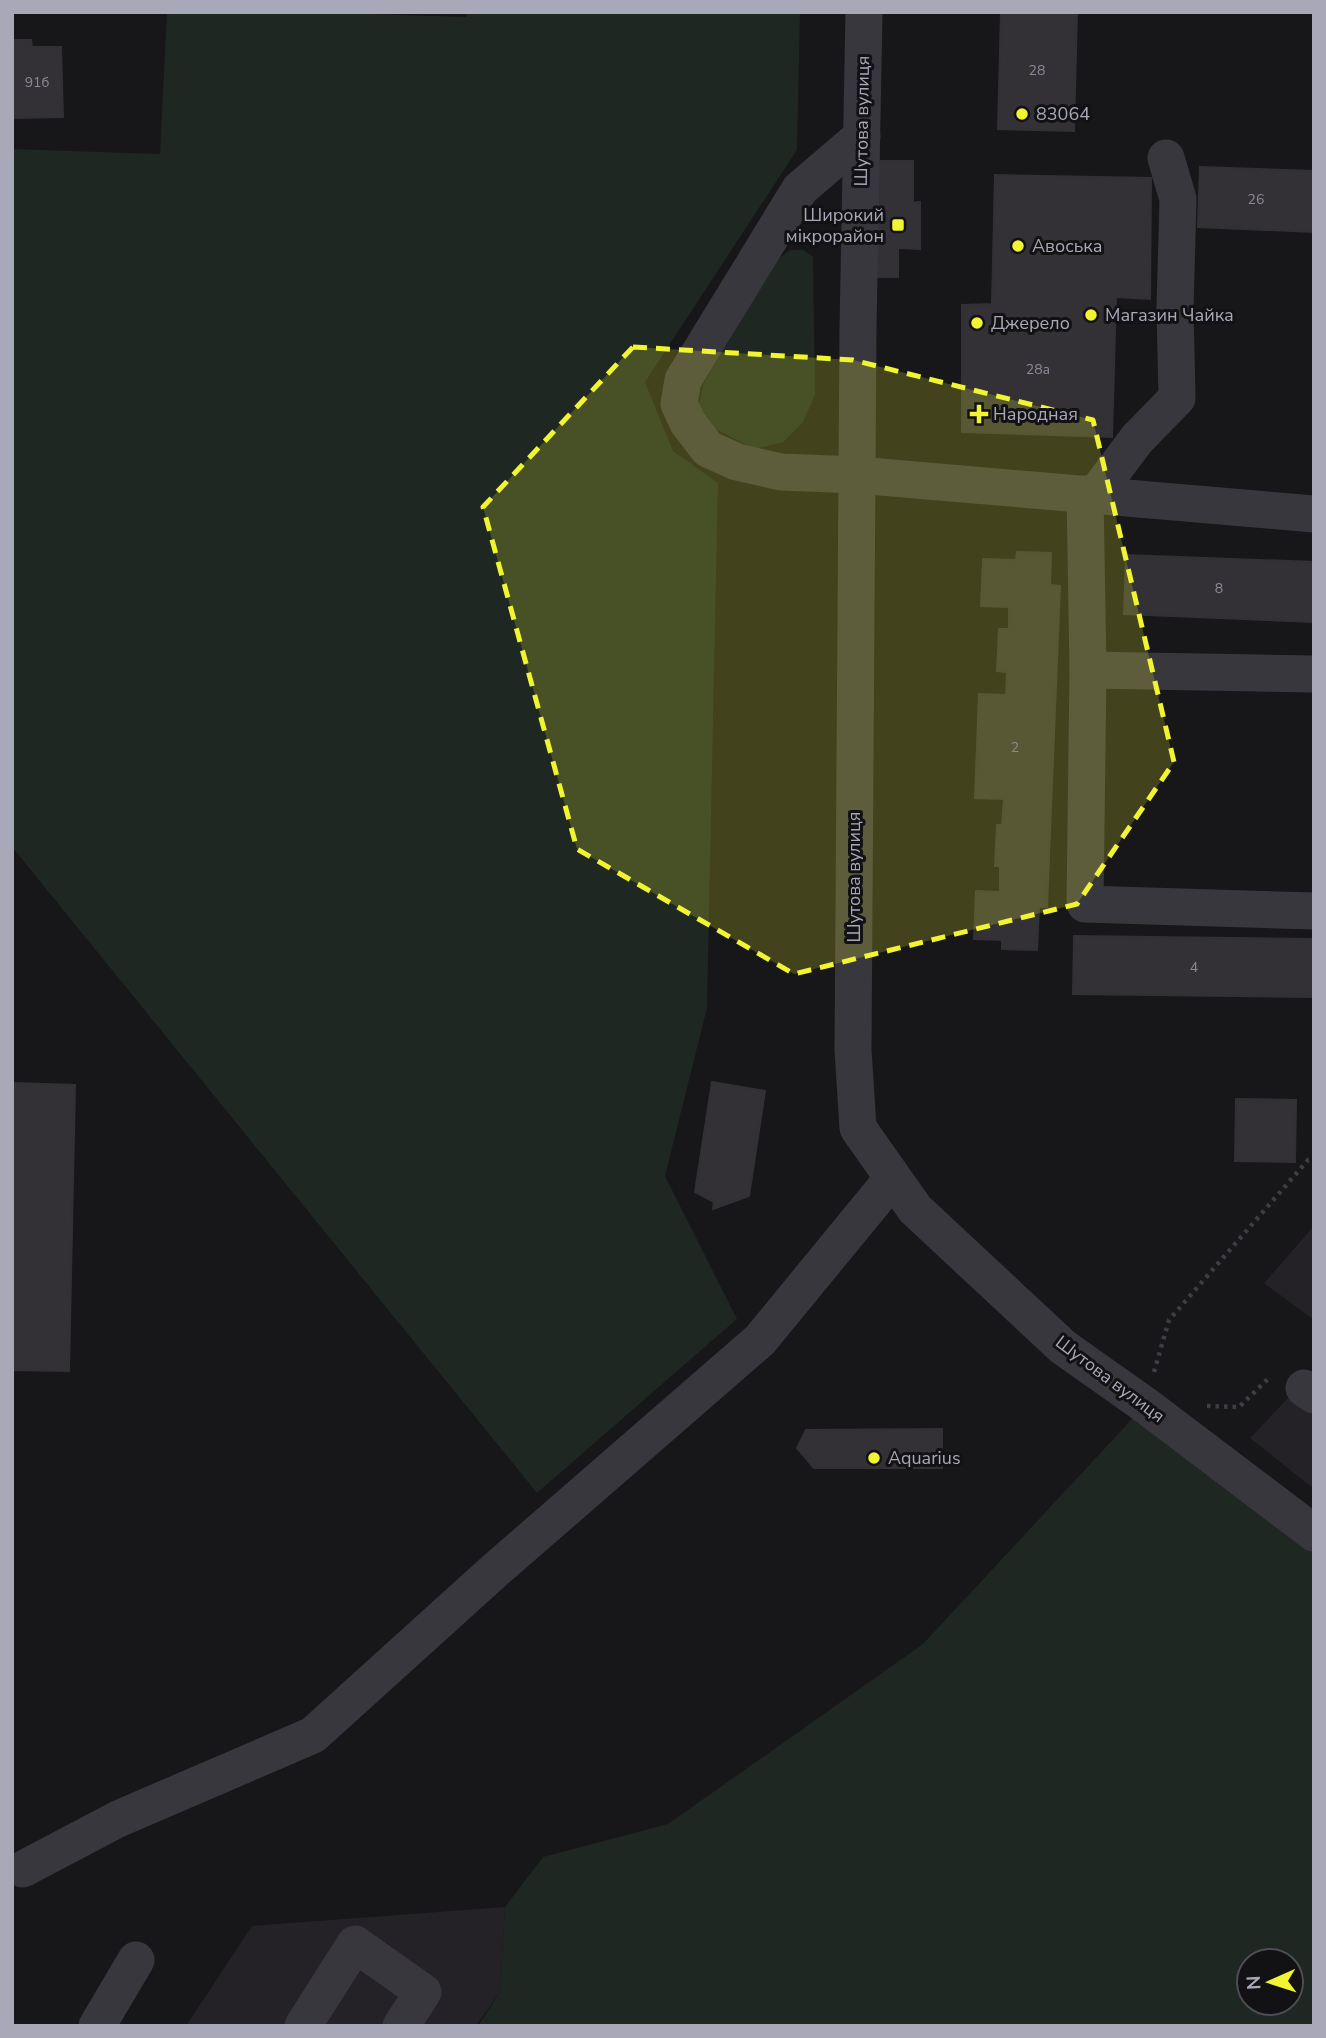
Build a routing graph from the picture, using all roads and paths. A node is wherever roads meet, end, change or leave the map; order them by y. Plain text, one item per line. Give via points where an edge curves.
1 (864, 12) edge
2 (862, 136) junction
3 (1166, 158) dead end
4 (857, 475) junction
5 (1090, 494) junction
6 (1314, 514) edge
7 (1088, 670) junction
8 (1314, 674) edge
9 (1314, 911) edge
10 (1314, 1158) edge
11 (893, 1178) junction
12 (1298, 1385) edge
13 (1145, 1405) junction
14 (1199, 1406) dead end
15 (1314, 1533) edge
16 (23, 1869) dead end
17 (136, 1960) dead end
18 (97, 2026) edge
19 (303, 2026) edge
20 (401, 2026) edge

1 - 2 street, Шутова вулиця
2 - 4 street, Шутова вулиця
2 - 4 street via 800,189 683,380 679,404 708,449 737,462 781,472
3 - 5 street via 1178,199 1177,398
4 - 5 street
4 - 11 street, Шутова вулиця via 853,1051 858,1128
5 - 6 street
5 - 7 street
7 - 8 street
7 - 9 street via 1085,904
10 - 13 path via 1169,1321
11 - 13 street, Шутова вулиця via 915,1209 1063,1347
11 - 16 street via 760,1340 313,1735 118,1819
12 - 14 path via 1239,1407
13 - 15 street, Шутова вулиця
17 - 18 street
19 - 20 street via 355,1944 423,1992

